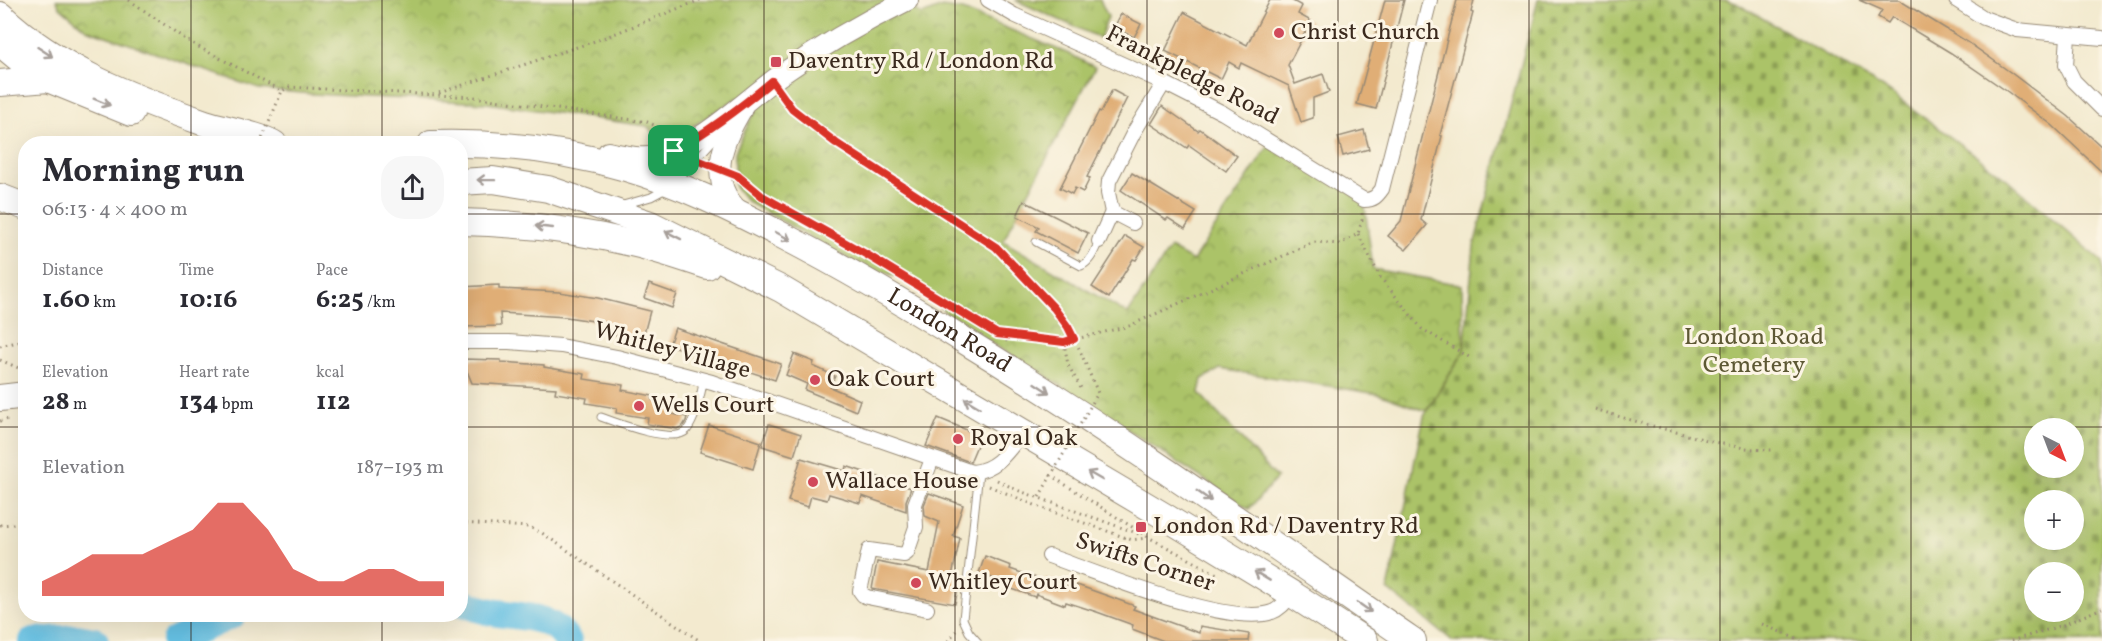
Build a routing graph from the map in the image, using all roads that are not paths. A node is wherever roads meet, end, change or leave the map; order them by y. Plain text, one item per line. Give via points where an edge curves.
1 (908, 0) edge
2 (988, 0) edge
3 (1430, 0) edge
4 (1956, 0) edge
5 (0, 15) edge
6 (2068, 36) junction
7 (2102, 38) edge
8 (0, 43) edge
9 (48, 79) junction
10 (0, 83) edge
11 (1164, 83) junction
12 (745, 104) junction
13 (2102, 109) edge
14 (191, 136) edge
15 (249, 136) edge
16 (468, 143) joint
17 (468, 182) edge
18 (672, 185) junction
19 (0, 197) edge
20 (583, 201) junction
21 (18, 204) edge
22 (1112, 212) junction
23 (743, 214) junction
24 (468, 222) edge
25 (1133, 223) dead end
26 (1099, 241) joint
27 (1036, 242) dead end
28 (781, 289) junction
29 (468, 342) edge
30 (704, 380) junction
31 (18, 396) edge
32 (0, 398) edge
33 (600, 417) dead end
34 (1022, 433) junction
35 (932, 459) junction
36 (979, 476) junction
37 (1049, 556) dead end
38 (1292, 594) junction
39 (927, 609) dead end
40 (977, 641) edge
41 (1365, 641) edge
42 (1413, 641) edge

1 - 12 street via 803,59
2 - 11 street, Frankpledge Road
3 - 11 street, Frankpledge Road via 1382,189 1376,197 1366,199
4 - 6 street via 2005,27
5 -> 15 highway via 31,42 106,85
6 - 7 street
6 - 13 street via 2066,65 2074,81
8 - 9 highway
9 - 10 highway
9 -> 14 highway
11 - 22 street via 1110,181
12 - 16 street via 674,151 645,158 559,144
12 - 18 lane
12 - 23 street via 726,140 720,169 726,195
16 - 18 highway, London Road via 585,158
20 -> 17 highway via 523,184
18 - 20 lane via 630,204 604,206
18 - 23 highway, London Road
19 - 21 highway
28 -> 20 highway via 650,224
22 - 25 street
22 - 26 street
23 -> 42 highway, London Road via 862,277 1039,386
28 -> 24 highway via 602,236 526,225
26 - 27 lane via 1082,266
34 -> 28 highway
29 - 30 street, Whitley Village via 561,346
30 - 33 lane via 692,421 684,433 651,433
30 - 35 street, Whitley Village
31 - 32 highway
34 - 36 street via 1001,460
38 -> 34 highway
35 - 36 street, Whitley Village
35 - 39 street via 915,504 916,527 907,553 869,550 860,591 867,597
36 - 40 lane via 963,619
37 - 38 street, Swifts Corner via 1199,608 1266,614 1278,609
38 - 41 highway

